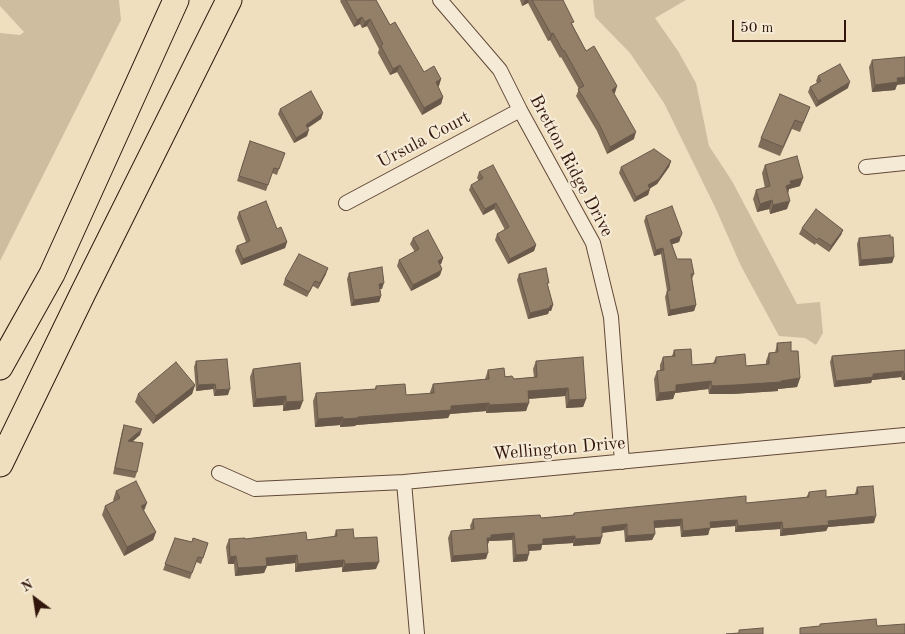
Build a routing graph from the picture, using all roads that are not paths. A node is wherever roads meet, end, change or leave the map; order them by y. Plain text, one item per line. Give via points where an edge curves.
1 (176, 0) edge
2 (229, 0) edge
3 (440, 0) edge
4 (520, 110) junction
5 (905, 163) edge
6 (866, 167) dead end
7 (346, 203) dead end
8 (0, 367) edge
9 (905, 435) edge
10 (622, 462) junction
11 (0, 464) edge
12 (219, 473) dead end
13 (404, 482) junction
14 (417, 634) edge

1 - 8 highway via 52,274
2 - 11 highway
3 - 4 street, Bretton Ridge Drive via 500,70
4 - 7 street, Ursula Court
4 - 10 street, Bretton Ridge Drive via 593,243 611,317
5 - 6 street
9 - 10 street, Wellington Drive
10 - 13 street, Wellington Drive
12 - 13 street, Wellington Drive via 254,489
13 - 14 street

